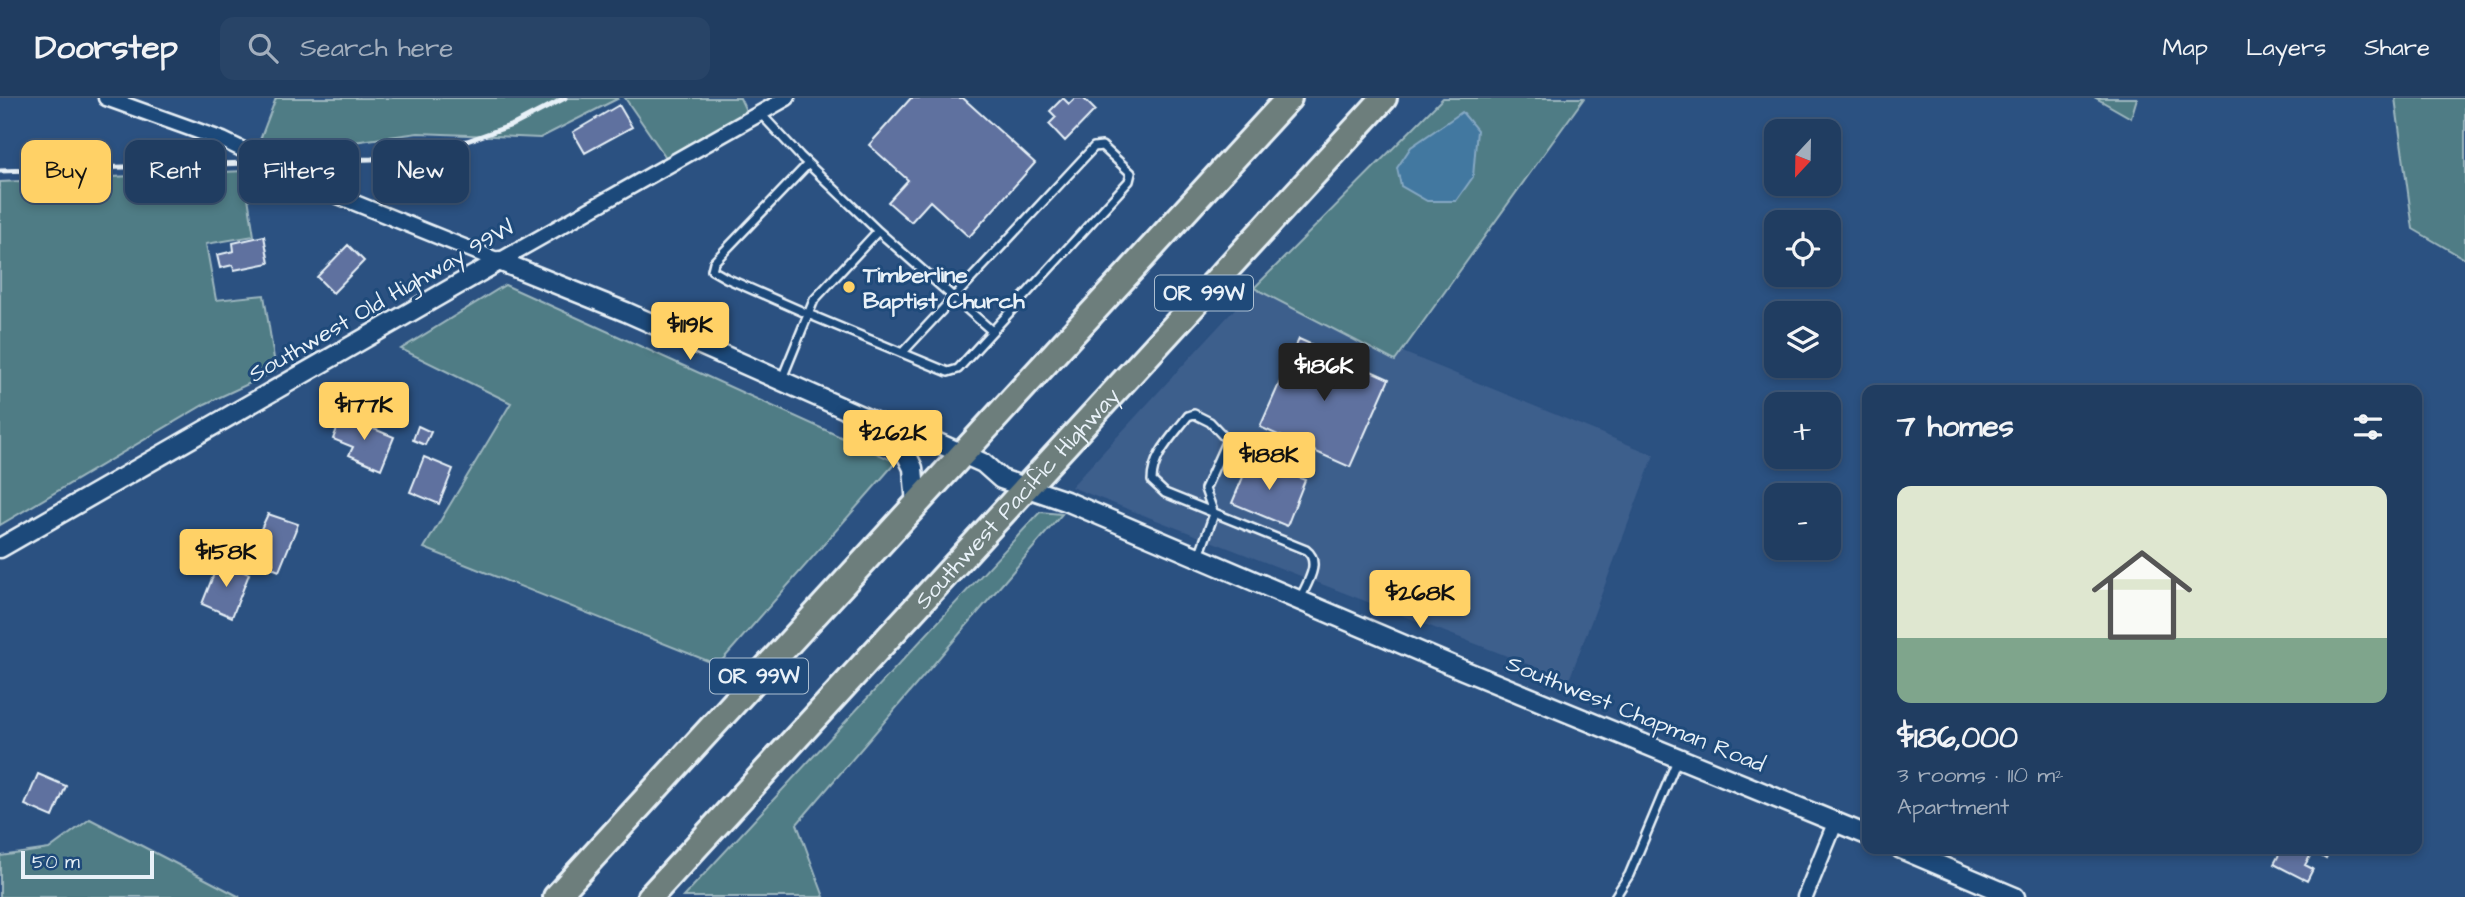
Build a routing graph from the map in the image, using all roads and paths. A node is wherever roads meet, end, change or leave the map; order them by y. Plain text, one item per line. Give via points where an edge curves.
1 (106, 98) edge
2 (788, 98) edge
3 (1289, 98) edge
4 (1384, 98) edge
5 (764, 107) edge
6 (808, 164) junction
7 (878, 231) junction
8 (499, 261) junction
9 (954, 297) junction
10 (808, 314) junction
11 (992, 331) junction
12 (902, 353) junction
13 (780, 381) junction
14 (895, 431) junction
15 (963, 454) junction
16 (1025, 488) junction
17 (916, 505) junction
18 (1214, 514) junction
19 (0, 548) edge
20 (1198, 557) junction
21 (1300, 599) junction
22 (1678, 757) junction
23 (1836, 821) junction
24 (1862, 833) edge
25 (1913, 854) edge
26 (556, 897) edge
27 (650, 897) edge
28 (1615, 897) edge
29 (1805, 897) edge
30 (2015, 897) edge

1 - 8 street via 223,140 338,196
2 - 5 street, Southwest Old Highway 99W
3 - 15 highway, OR 99W
4 - 16 highway, Southwest Pacific Highway / OR 99W
5 - 6 lane
5 - 8 street, Southwest Old Highway 99W
6 - 7 lane
6 - 10 lane via 714,262 712,270
7 - 9 lane
7 - 10 lane via 814,300
8 - 13 street, Southwest Chapman Road
8 - 19 street, Southwest Old Highway 99W
9 - 11 lane
9 - 11 lane via 1094,147 1102,146 1131,173 1129,181
9 - 12 lane
10 - 12 lane
10 - 13 lane
11 - 12 lane via 958,369 948,372
13 - 14 street, Southwest Chapman Road
14 - 15 street, Southwest Chapman Road
14 - 17 street via 913,468
15 - 16 street, Southwest Chapman Road via 1001,479
15 - 17 highway, OR 99W
16 - 20 street, Southwest Chapman Road
16 - 27 highway, Southwest Pacific Highway / OR 99W
17 - 26 highway, OR 99W
18 - 18 lane via 1205,489 1227,440 1210,422 1194,414 1156,458 1152,481 1165,493
18 - 20 lane
18 - 21 lane via 1312,555 1315,563
20 - 21 street, Southwest Chapman Road
21 - 22 street, Southwest Chapman Road
22 - 23 street, Southwest Chapman Road
22 - 28 lane via 1629,875
23 - 24 street, Southwest Chapman Road
23 - 29 street
25 - 30 street

